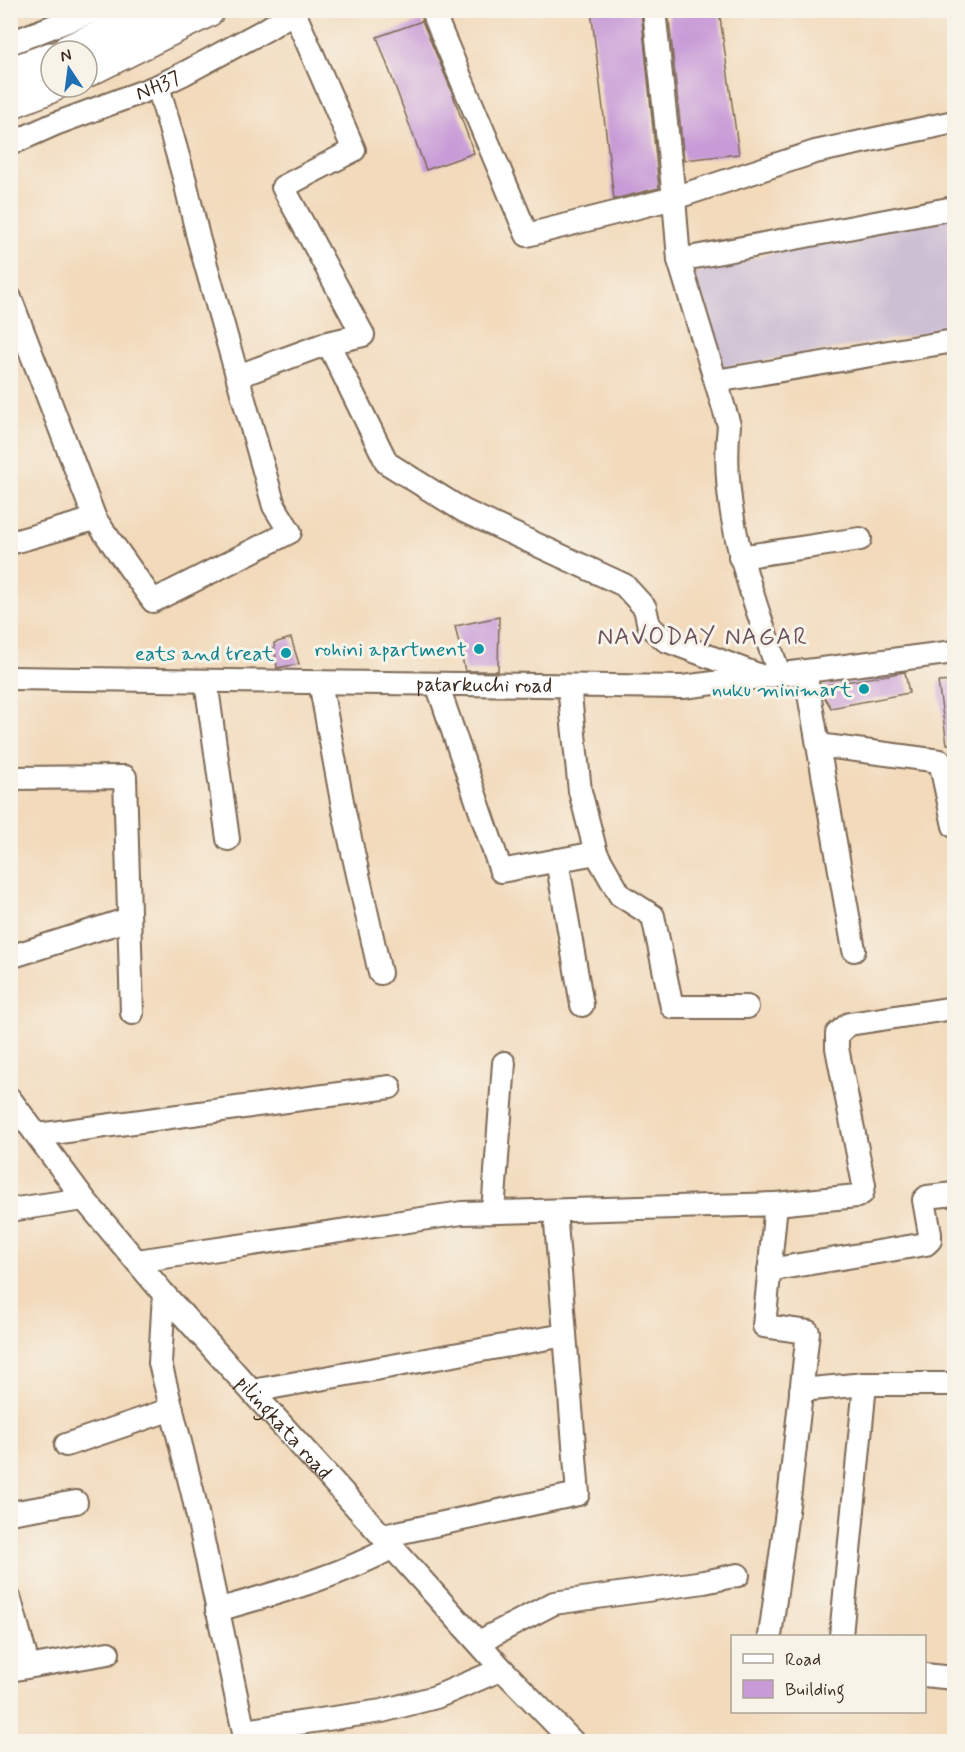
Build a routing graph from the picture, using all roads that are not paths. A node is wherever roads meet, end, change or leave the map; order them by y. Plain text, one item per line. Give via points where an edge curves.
1 (96, 10) edge
2 (157, 10) edge
3 (208, 10) edge
4 (432, 10) edge
5 (654, 10) edge
6 (295, 11) edge
7 (97, 39) edge
8 (10, 43) edge
9 (39, 64) edge
10 (99, 64) edge
11 (10, 75) edge
12 (158, 86) junction
13 (39, 91) edge
14 (10, 102) edge
15 (954, 122) edge
16 (10, 144) edge
17 (674, 198) junction
18 (954, 208) edge
19 (679, 260) junction
20 (10, 298) edge
21 (954, 341) edge
22 (328, 343) junction
23 (238, 376) junction
24 (716, 381) junction
25 (95, 519) junction
26 (860, 539) dead end
27 (10, 543) edge
28 (740, 557) junction
29 (954, 652) edge
30 (806, 671) junction
31 (770, 676) junction
32 (10, 678) edge
33 (206, 681) junction
34 (320, 682) junction
35 (437, 684) junction
36 (569, 686) junction
37 (818, 745) junction
38 (10, 778) edge
39 (954, 826) edge
40 (228, 839) dead end
41 (596, 853) junction
42 (557, 860) junction
43 (129, 919) junction
44 (854, 950) dead end
45 (10, 957) edge
46 (380, 973) dead end
47 (582, 1005) dead end
48 (747, 1007) dead end
49 (954, 1008) edge
50 (132, 1013) dead end
51 (504, 1063) dead end
52 (390, 1087) dead end
53 (10, 1099) edge
54 (38, 1135) junction
55 (954, 1194) edge
56 (84, 1199) junction
57 (776, 1204) junction
58 (10, 1210) edge
59 (555, 1211) junction
60 (493, 1212) junction
61 (137, 1261) junction
62 (769, 1270) junction
63 (164, 1294) junction
64 (565, 1335) junction
65 (865, 1384) junction
66 (954, 1384) edge
67 (801, 1390) junction
68 (252, 1391) junction
69 (172, 1409) junction
70 (66, 1444) dead end
71 (76, 1502) dead end
72 (10, 1514) edge
73 (388, 1541) junction
74 (738, 1575) dead end
75 (10, 1600) edge
76 (217, 1610) junction
77 (770, 1635) edge
78 (841, 1635) edge
79 (479, 1642) junction
80 (108, 1653) dead end
81 (18, 1662) edge
82 (502, 1668) junction
83 (926, 1674) edge
84 (954, 1678) edge
85 (245, 1736) edge
86 (573, 1742) edge

1 - 8 street
2 - 7 highway
3 - 10 highway
4 - 17 street via 527,235
5 - 17 street
6 - 12 street, NH37
6 - 22 street via 354,150 283,187 363,334
9 - 11 highway
12 - 16 street, NH37
12 - 23 street
13 - 14 highway
15 - 17 street via 814,152
17 - 19 street
18 - 19 street
19 - 24 street
20 - 25 street
21 - 24 street
22 - 23 street
22 - 31 street via 387,463 464,512 624,585 645,608 649,626 665,640
23 - 25 street via 274,506 291,532 153,601
24 - 28 street via 729,425 729,501
25 - 27 street
26 - 28 street
28 - 31 street
29 - 30 street, patarkuchi road
30 - 31 street, patarkuchi road
30 - 37 street
31 - 36 street, patarkuchi road via 683,687
32 - 33 street, patarkuchi road
33 - 34 street, patarkuchi road
33 - 40 street
34 - 35 street, patarkuchi road
34 - 46 street
35 - 36 street, patarkuchi road
35 - 42 street via 501,871
36 - 41 street via 580,791
37 - 39 street via 940,761
37 - 44 street
38 - 43 street via 125,777
41 - 42 street
41 - 48 street via 620,895 653,916 672,1007
42 - 47 street
43 - 45 street
43 - 50 street
49 - 57 street via 849,1024 837,1034 864,1185 862,1193 857,1197
51 - 60 street
52 - 54 street
53 - 54 street, pilingkata road
54 - 56 street, pilingkata road
55 - 62 street via 924,1200 930,1234 926,1244
56 - 58 street
56 - 61 street, pilingkata road
57 - 59 street
57 - 62 street
59 - 60 street
59 - 64 street
60 - 61 street via 462,1213
61 - 63 street, pilingkata road
62 - 67 street via 764,1326 808,1332
63 - 68 street, pilingkata road
63 - 69 street via 160,1363
64 - 68 street
64 - 73 street via 578,1494
65 - 66 street
65 - 67 street
65 - 78 street
67 - 77 street
68 - 73 street, pilingkata road
69 - 70 street
69 - 76 street
71 - 72 street
73 - 76 street via 370,1559 305,1585
73 - 79 street, pilingkata road
74 - 79 street via 554,1603
75 - 81 street
76 - 85 street
79 - 82 street, pilingkata road
80 - 81 street
82 - 85 street via 436,1697
82 - 86 street, pilingkata road
83 - 84 street

